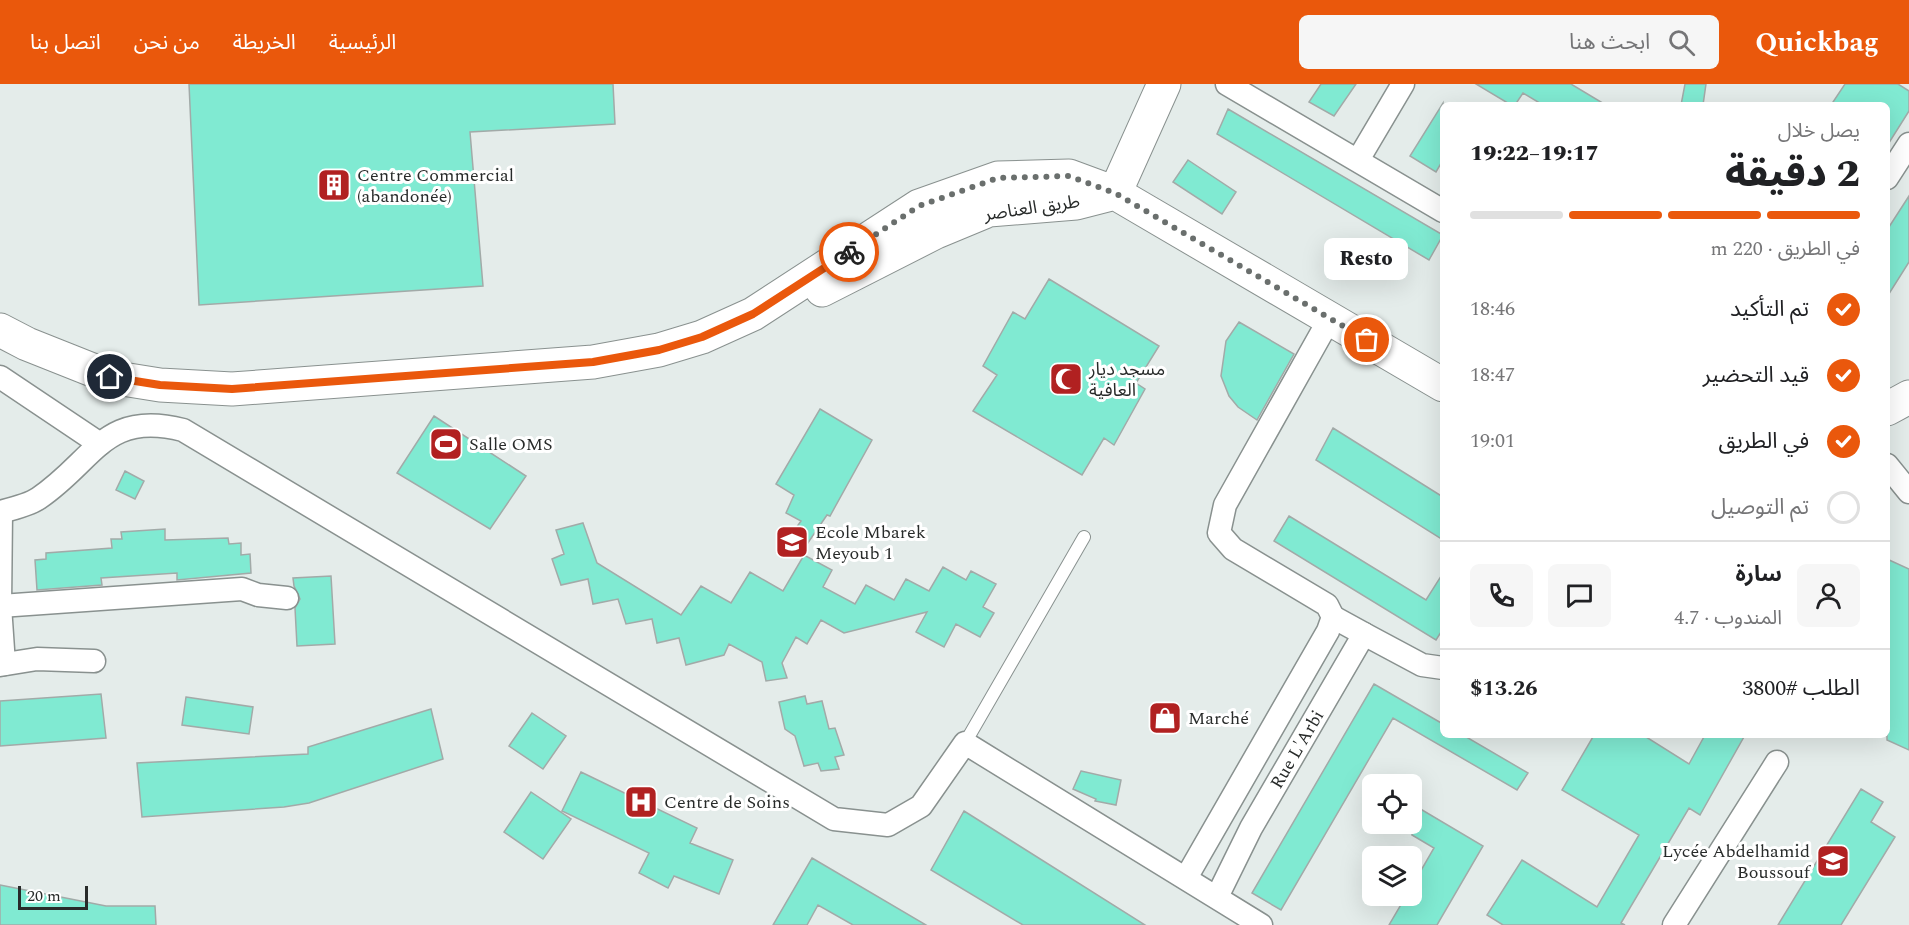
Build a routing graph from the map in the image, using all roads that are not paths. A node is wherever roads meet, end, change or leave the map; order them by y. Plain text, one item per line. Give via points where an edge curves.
1 (1164, 84) edge
2 (1227, 84) edge
3 (1403, 84) edge
4 (1909, 144) edge
5 (1358, 160) junction
6 (1890, 173) edge
7 (1115, 193) junction
8 (1440, 209) edge
9 (753, 314) junction
10 (1330, 318) junction
11 (0, 330) edge
12 (0, 376) edge
13 (1440, 383) edge
14 (1909, 397) edge
15 (1890, 407) edge
16 (100, 444) junction
17 (1890, 469) edge
18 (1909, 492) edge
19 (1, 512) edge
20 (1084, 537) dead end
21 (287, 598) dead end
22 (0, 606) edge
23 (1333, 617) junction
24 (1364, 634) junction
25 (94, 661) dead end
26 (2, 665) edge
27 (1440, 668) edge
28 (965, 743) junction
29 (1777, 762) dead end
30 (1186, 878) junction
31 (1217, 897) junction
32 (1261, 925) edge
33 (1674, 925) edge

1 - 7 main road
2 - 5 street
3 - 5 street
4 - 6 street
5 - 8 street
7 - 9 main road, طريق العناصر via 1076,203 989,210 936,232 832,286
7 - 9 main road via 1069,176 998,178 919,206
7 - 10 main road
9 - 11 main road via 702,337 659,350 593,362 232,389 160,385 110,377
10 - 13 main road
10 - 23 street via 1225,505 1220,533 1233,549 1327,605
12 - 16 street
14 - 15 main road
16 - 19 street via 37,500
16 - 28 street via 128,427 158,424 183,430 834,819 888,825 921,806
17 - 18 street
19 - 22 street
20 - 28 lane
21 - 22 street via 242,589
22 - 26 street
23 - 24 street
23 - 30 street
24 - 27 street via 1422,665
24 - 31 street, Rue L'Arbi via 1251,828
25 - 26 street via 37,659
28 - 30 street
29 - 33 street
30 - 31 street
31 - 32 street

